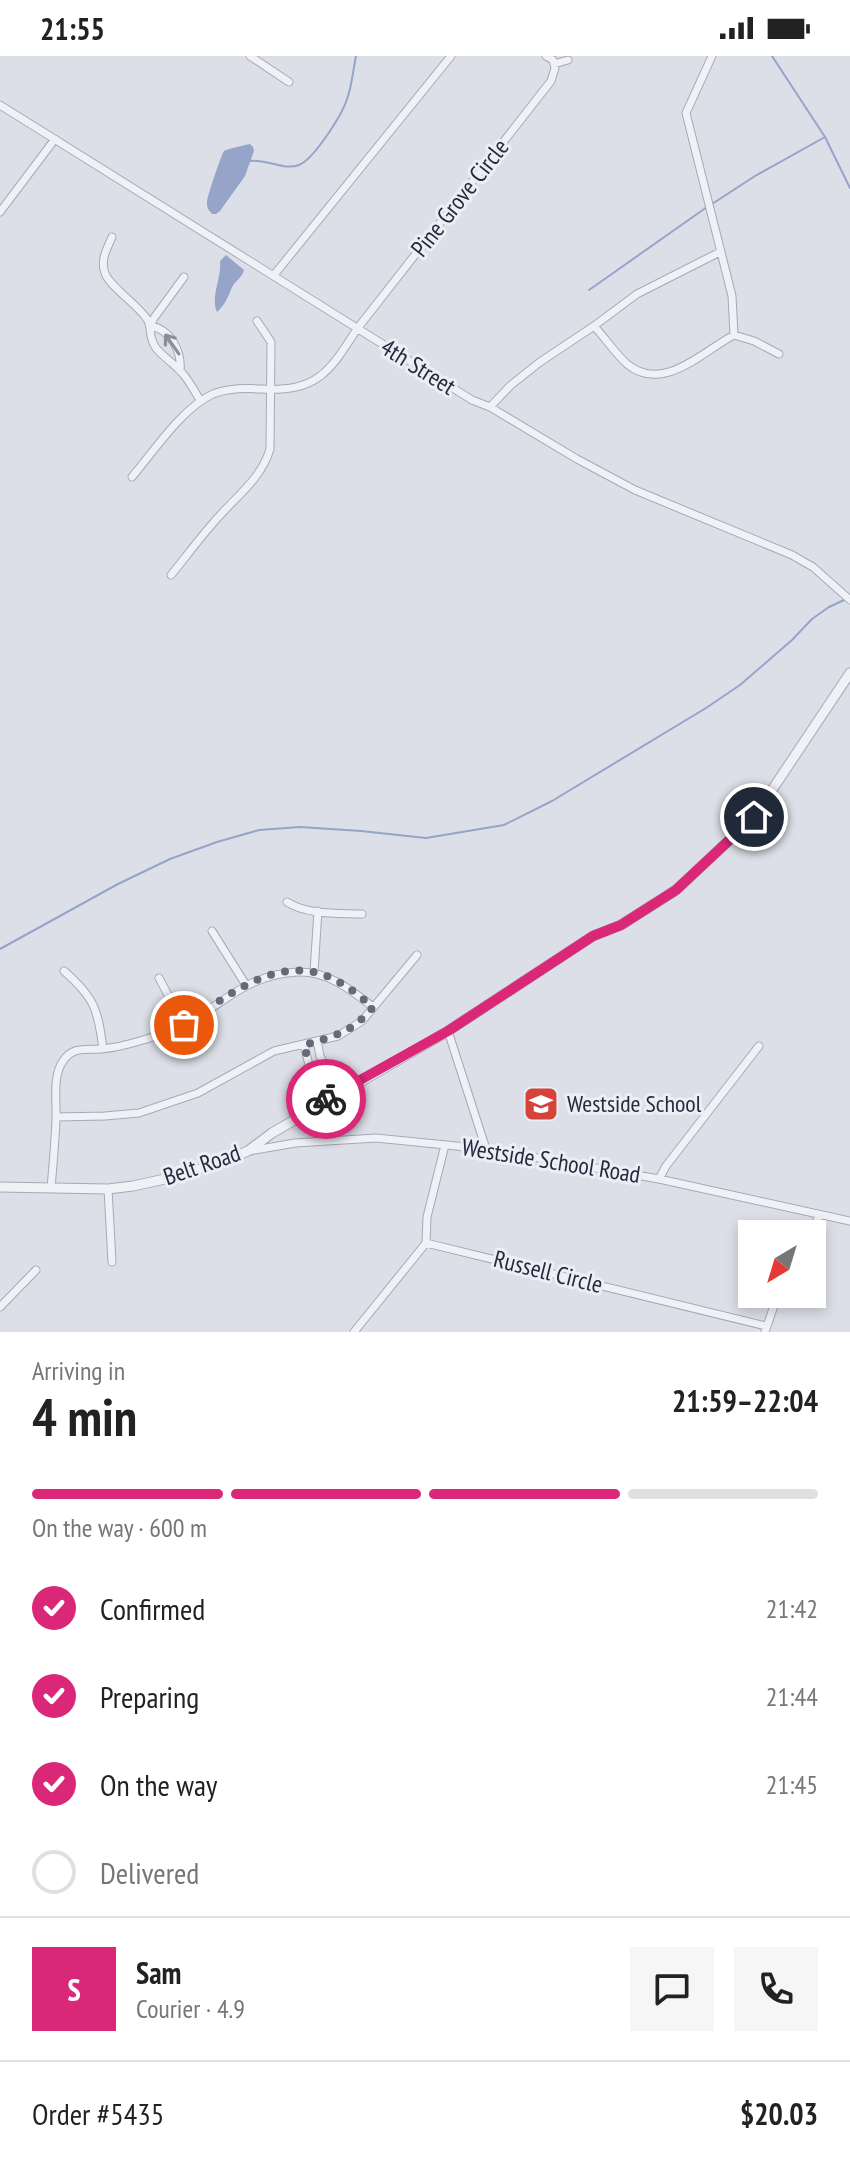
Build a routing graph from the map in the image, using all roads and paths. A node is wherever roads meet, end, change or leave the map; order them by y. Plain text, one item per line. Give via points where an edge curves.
1 (451, 56) edge
2 (546, 56) edge
3 (712, 56) edge
4 (253, 57) edge
5 (568, 60) dead end
6 (554, 64) junction
7 (289, 82) dead end
8 (0, 105) edge
9 (55, 139) junction
10 (0, 212) edge
11 (112, 237) dead end
12 (720, 252) junction
13 (274, 275) junction
14 (184, 277) dead end
15 (257, 321) dead end
16 (150, 326) junction
17 (594, 326) junction
18 (357, 329) junction
19 (734, 335) junction
20 (779, 354) dead end
21 (180, 371) junction
22 (270, 390) junction
23 (200, 400) junction
24 (490, 407) junction
25 (132, 477) dead end
26 (171, 575) dead end
27 (850, 600) edge
28 (850, 673) edge
29 (287, 902) dead end
30 (318, 911) junction
31 (362, 914) dead end
32 (212, 931) dead end
33 (417, 955) dead end
34 (64, 971) dead end
35 (314, 972) junction
36 (159, 978) dead end
37 (246, 985) junction
38 (373, 1007) junction
39 (184, 1025) junction
40 (448, 1031) junction
41 (317, 1041) junction
42 (304, 1045) junction
43 (759, 1046) dead end
44 (103, 1049) junction
45 (338, 1094) junction
46 (327, 1100) junction
47 (56, 1117) junction
48 (445, 1145) junction
49 (486, 1149) junction
50 (248, 1151) junction
51 (659, 1179) junction
52 (0, 1187) edge
53 (51, 1188) junction
54 (108, 1189) junction
55 (820, 1215) junction
56 (817, 1220) edge
57 (850, 1221) edge
58 (426, 1243) junction
59 (112, 1262) dead end
60 (36, 1270) dead end
61 (0, 1307) edge
62 (773, 1308) edge
63 (766, 1329) edge
64 (354, 1332) edge

1 - 13 street
2 - 6 street
3 - 12 street via 686,113
4 - 7 street
5 - 6 street
6 - 18 street, Pine Grove Circle via 551,81
8 - 9 street, 4th Street
9 - 10 street
9 - 13 street, 4th Street
11 - 16 street via 103,256 105,275
12 - 17 street via 637,294
12 - 19 street via 732,296
13 - 18 street, 4th Street
14 - 16 street
15 - 22 street via 271,342
16 - 21 street via 155,346
21 -> 16 street via 178,348 158,327
17 - 19 street via 628,364 654,374 678,370
17 - 24 street via 540,362
18 - 22 street, Pine Grove Circle via 335,365 316,380
18 - 24 street, 4th Street
19 - 20 street
21 - 23 street
22 - 23 street, Pine Grove Circle via 239,388
22 - 26 street via 266,464
23 - 25 street
24 - 27 street, 4th Street via 635,490 792,555
28 - 40 street, Belt Road via 754,817 676,890 593,936
29 - 30 street
30 - 31 street
30 - 35 street
32 - 37 street
33 - 38 street
34 - 44 street via 94,1003
35 - 37 street via 282,973
35 - 38 street
36 - 39 street
37 - 39 street
38 - 41 street via 352,1029
39 - 44 street
40 - 45 street, Belt Road
40 - 49 street
41 - 42 street
41 - 45 street
42 - 46 street
42 - 47 street via 274,1051 198,1093 139,1113
43 - 51 street
44 - 47 street via 80,1049 65,1058 56,1081
45 - 46 street, Belt Road
46 - 50 street, Belt Road
47 - 53 street
48 - 49 street, Westside School Road
48 - 50 street, Westside School Road via 376,1138
48 - 58 street
49 - 51 street, Westside School Road
50 - 54 street, Belt Road via 174,1177
51 - 55 street, Westside School Road
52 - 53 street, Belt Road
53 - 54 street, Belt Road
54 - 59 street
55 - 56 street
55 - 57 street, Westside School Road
58 - 63 street, Russell Circle
58 - 64 street
60 - 61 street
62 - 63 street

